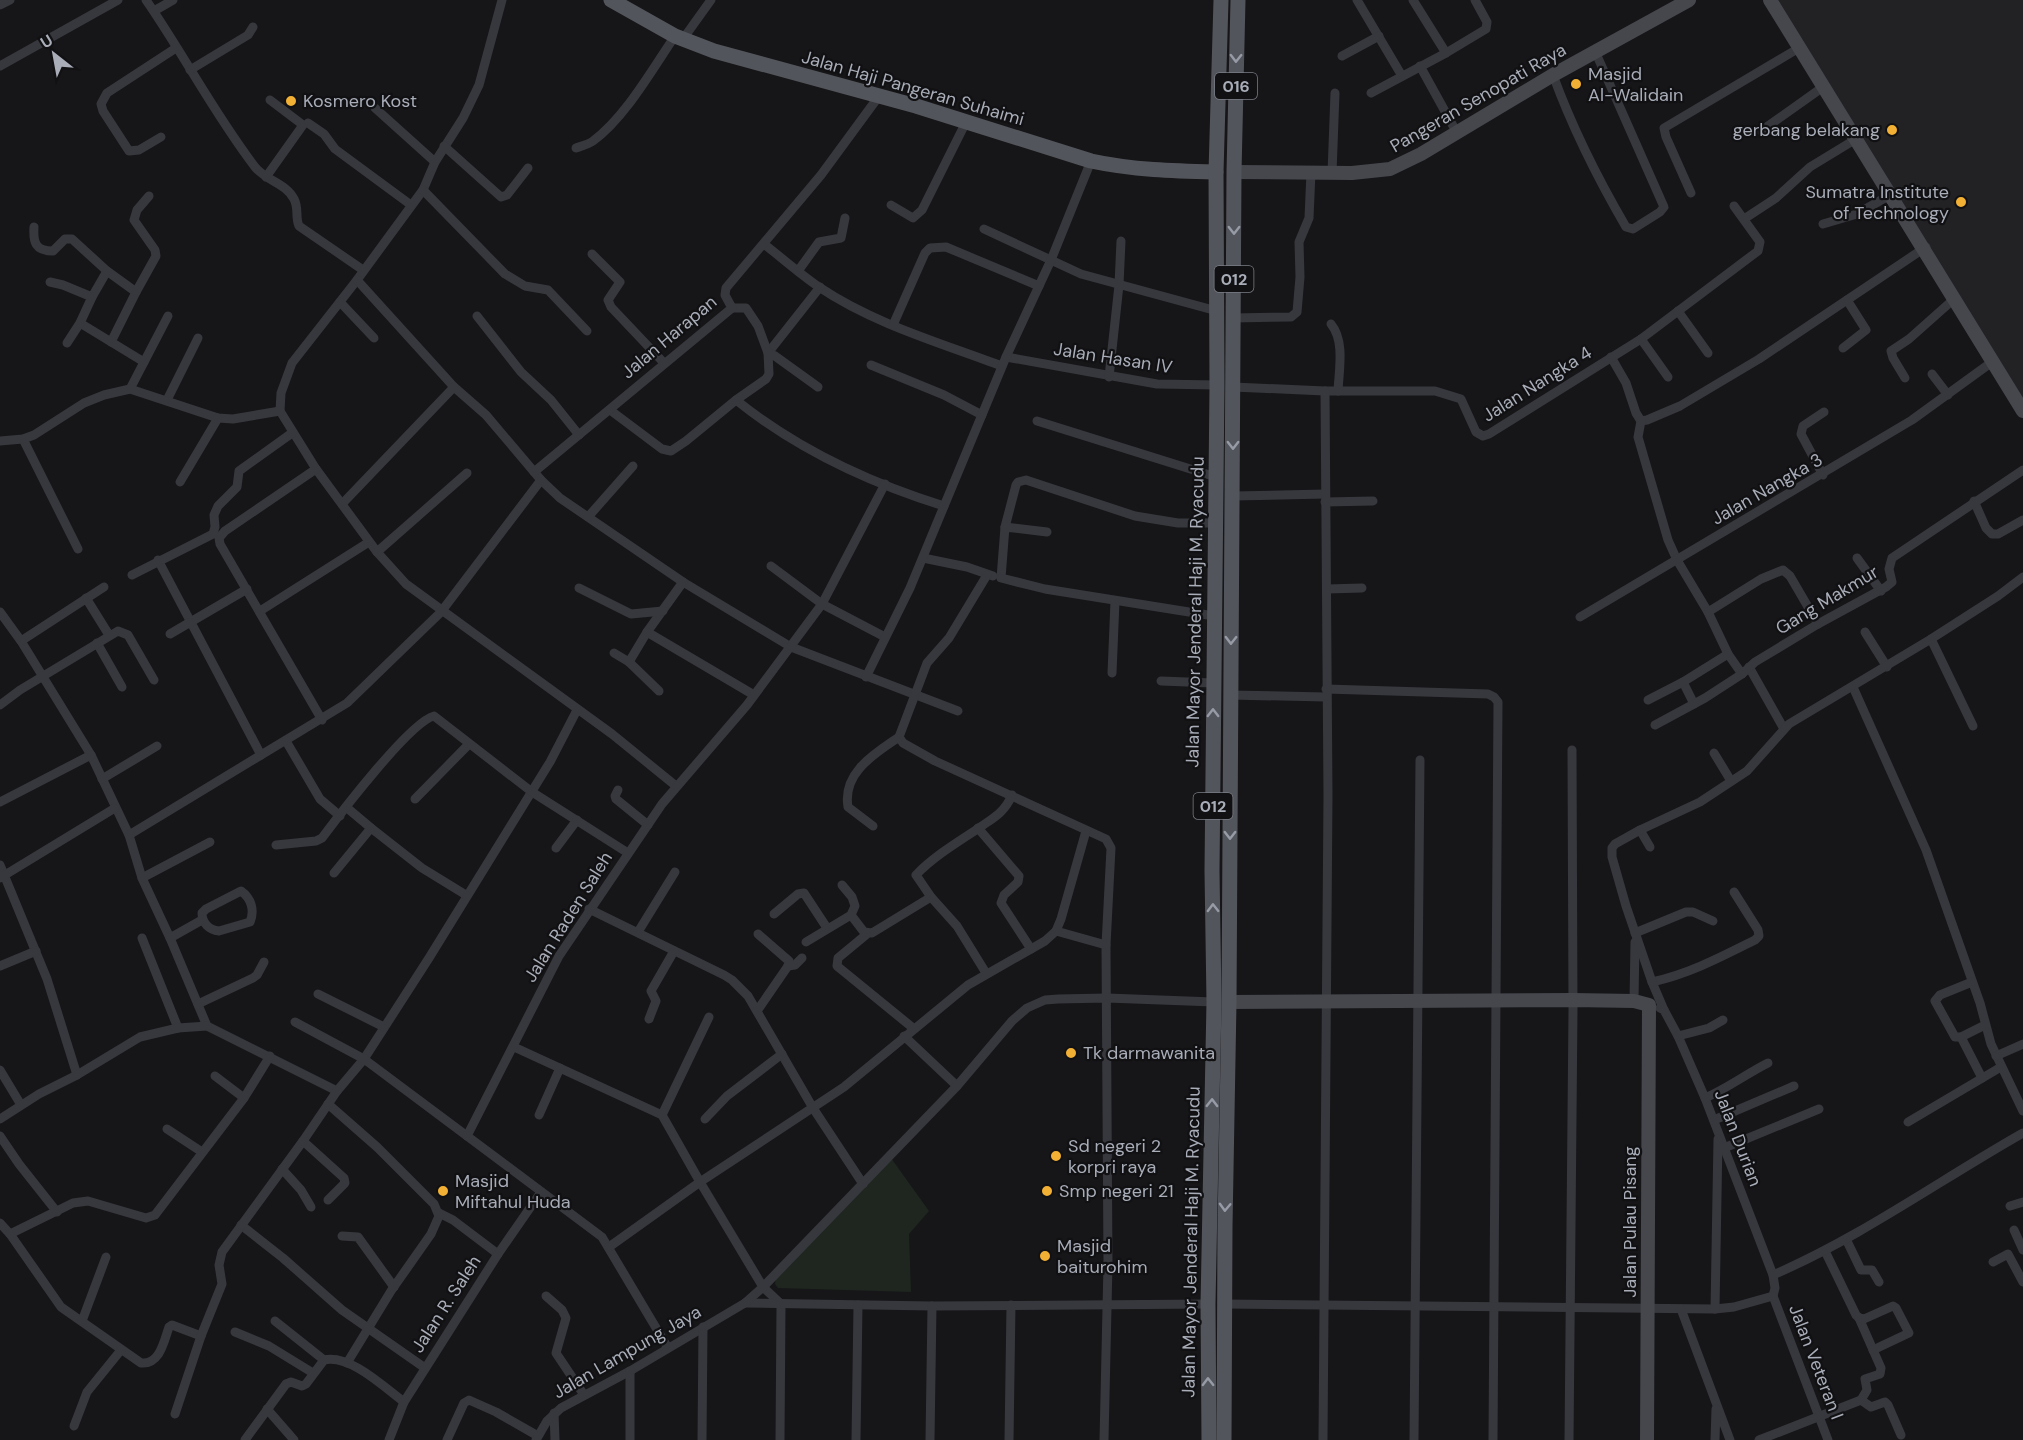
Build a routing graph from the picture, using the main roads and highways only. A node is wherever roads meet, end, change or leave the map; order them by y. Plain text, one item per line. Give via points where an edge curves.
1 (611, 0) edge
2 (1221, 0) edge
3 (1238, 0) edge
4 (1216, 172) junction
5 (1234, 172) joint
6 (1233, 530) junction
7 (1215, 550) junction
8 (1232, 559) junction
9 (1215, 587) junction
10 (1221, 1002) junction
11 (1211, 1145) junction
12 (1227, 1146) junction
13 (1226, 1174) junction
14 (1209, 1175) junction
15 (1209, 1440) edge
16 (1224, 1440) edge

1 - 4 main road, Jalan Haji Pangeran Suhaimi via 679,38 714,51 879,96 1091,161 1149,170
2 - 4 main road, Jalan Mayor Jenderal Haji M. Ryacudu / 016
3 -> 5 main road, Jalan Mayor Jenderal Haji M. Ryacudu / 016
4 - 7 main road, Jalan Mayor Jenderal Haji M. Ryacudu / 012
5 -> 6 main road, Jalan Mayor Jenderal Haji M. Ryacudu / 012
6 - 7 main road via 1227,536 1225,549
6 - 8 main road, Jalan Mayor Jenderal Haji M. Ryacudu / 012
7 - 9 main road, Jalan Mayor Jenderal Haji M. Ryacudu / 012
8 - 9 main road via 1221,561 1220,580
8 -> 10 main road, Jalan Mayor Jenderal Haji M. Ryacudu / 012
10 -> 9 main road, Jalan Mayor Jenderal Haji M. Ryacudu / 012 via 1213,683
11 -> 10 main road, Jalan Mayor Jenderal Haji M. Ryacudu / 012
10 - 12 main road, Jalan Mayor Jenderal Haji M. Ryacudu / 012
11 - 12 main road via 1219,1150
11 - 14 main road, Jalan Mayor Jenderal Haji M. Ryacudu / 012
12 - 13 main road, Jalan Mayor Jenderal Haji M. Ryacudu / 012
13 - 14 main road via 1220,1171
13 -> 16 main road, Jalan Mayor Jenderal Haji M. Ryacudu / 012
15 -> 14 main road, Jalan Mayor Jenderal Haji M. Ryacudu / 012

